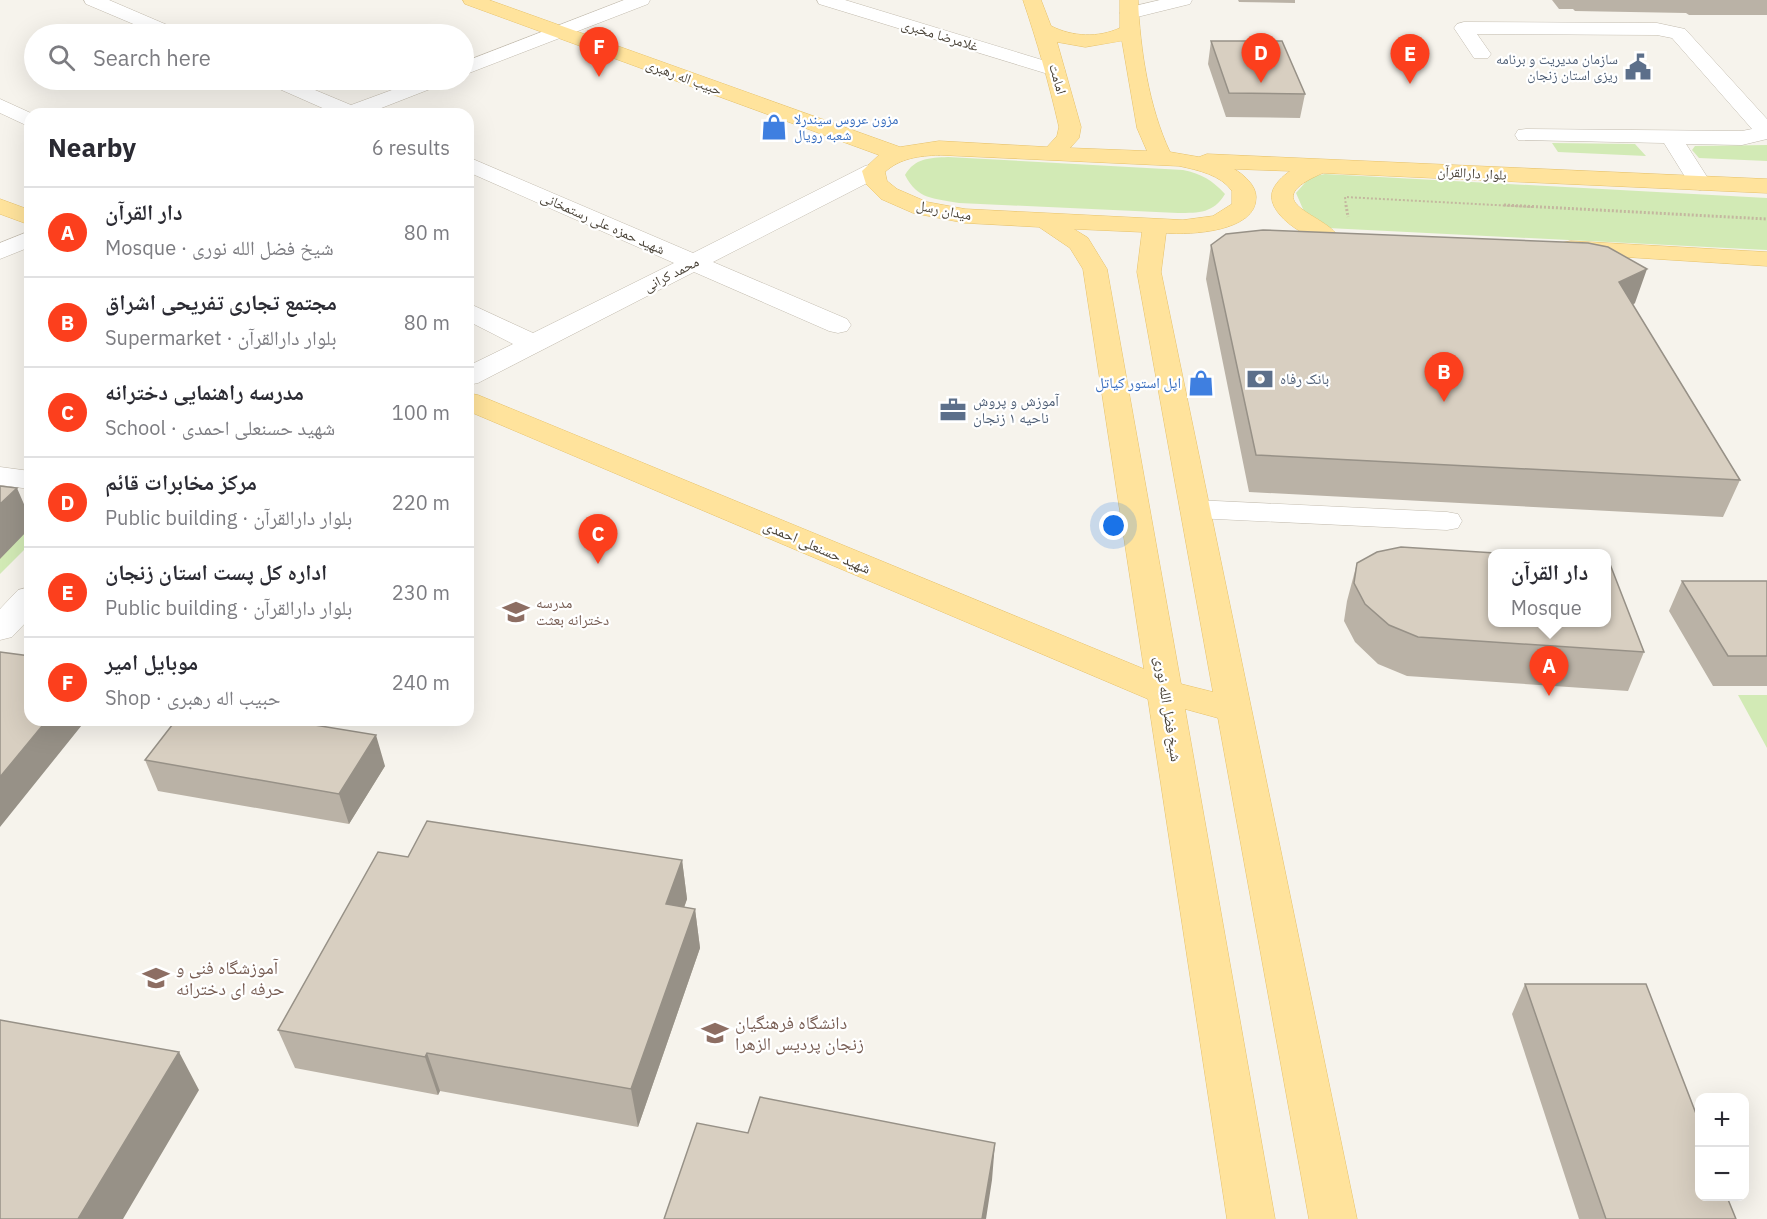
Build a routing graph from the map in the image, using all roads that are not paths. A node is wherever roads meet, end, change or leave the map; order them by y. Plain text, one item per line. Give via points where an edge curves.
1 (93, 0) edge
2 (472, 0) edge
3 (641, 0) edge
4 (826, 0) edge
5 (1032, 0) edge
6 (1183, 0) edge
7 (1129, 15) edge
8 (149, 24) edge
9 (1040, 28) junction
10 (560, 32) junction
11 (1481, 54) dead end
12 (474, 65) edge
13 (1054, 66) junction
14 (1138, 68) junction
15 (297, 90) edge
16 (411, 90) edge
17 (0, 105) edge
18 (338, 108) edge
19 (366, 108) edge
20 (24, 118) edge
21 (1526, 135) dead end
22 (1671, 138) junction
23 (897, 154) junction
24 (1052, 154) junction
25 (1170, 159) junction
26 (1320, 166) junction
27 (474, 167) edge
28 (873, 171) junction
29 (1700, 183) junction
30 (1760, 185) edge
31 (0, 206) edge
32 (24, 216) edge
33 (1045, 220) junction
34 (1169, 226) junction
35 (1325, 235) junction
36 (1352, 236) edge
37 (24, 241) edge
38 (1552, 247) edge
39 (0, 252) edge
40 (1766, 259) edge
41 (694, 262) junction
42 (474, 314) edge
43 (838, 325) dead end
44 (534, 344) junction
45 (474, 374) edge
46 (474, 404) edge
47 (0, 476) edge
48 (24, 479) edge
49 (1195, 509) junction
50 (1447, 521) dead end
51 (24, 604) edge
52 (0, 629) edge
53 (1165, 692) junction
54 (1234, 710) junction
55 (1251, 1219) edge
56 (1333, 1219) edge

1 - 8 street
2 - 10 main road, حبیب اله رهبری
3 - 10 street
4 - 13 street, غلامرضا مخبری
5 - 9 main road, امامت
6 - 7 street
7 - 9 main road via 1120,37 1104,40 1085,41
7 - 14 main road
9 - 13 main road, امامت
10 - 12 street
10 - 23 main road, حبیب اله رهبری
11 - 22 street via 1464,28 1657,28 1678,33 1764,129 1759,135 1742,138
13 - 14 main road via 1068,57 1088,55 1126,61
13 - 24 main road, امامت via 1070,127 1068,138
14 - 25 main road via 1148,128
15 - 18 street
16 - 19 street
17 - 20 street
21 - 22 street
22 - 29 street
23 - 24 main road, میدان رسل via 939,148
23 - 28 main road, میدان رسل
24 - 25 main road, میدان رسل
25 - 26 main road, بلوار دارالقرآن
25 - 34 main road, میدان رسل via 1220,171 1244,190 1245,201 1226,220
26 - 29 main road, بلوار دارالقرآن
26 - 35 main road via 1299,173 1286,183 1282,196 1287,210
27 - 41 street, شهید حمزه علی رستمخانی
28 - 33 main road, میدان رسل via 877,184 889,194 921,208 965,216
28 - 41 street, محمد کرانی
29 - 30 main road, بلوار دارالقرآن
31 - 32 main road
33 - 34 main road, میدان رسل
33 - 53 main road, شیخ فضل الله نوری via 1079,243 1095,269
34 - 35 main road
34 - 49 main road via 1149,272
35 - 36 main road
37 - 39 street
38 - 40 main road
41 - 43 street, شهید حمزه علی رستمخانی
41 - 44 street, محمد کرانی
42 - 44 street
44 - 45 street, محمد کرانی
46 - 53 main road, شهید حسنعلی احمدی
47 - 48 street
49 - 50 street
49 - 54 main road
51 - 52 street
53 - 54 main road, شهید حسنعلی احمدی
53 - 55 main road, شیخ فضل الله نوری
54 - 56 main road

